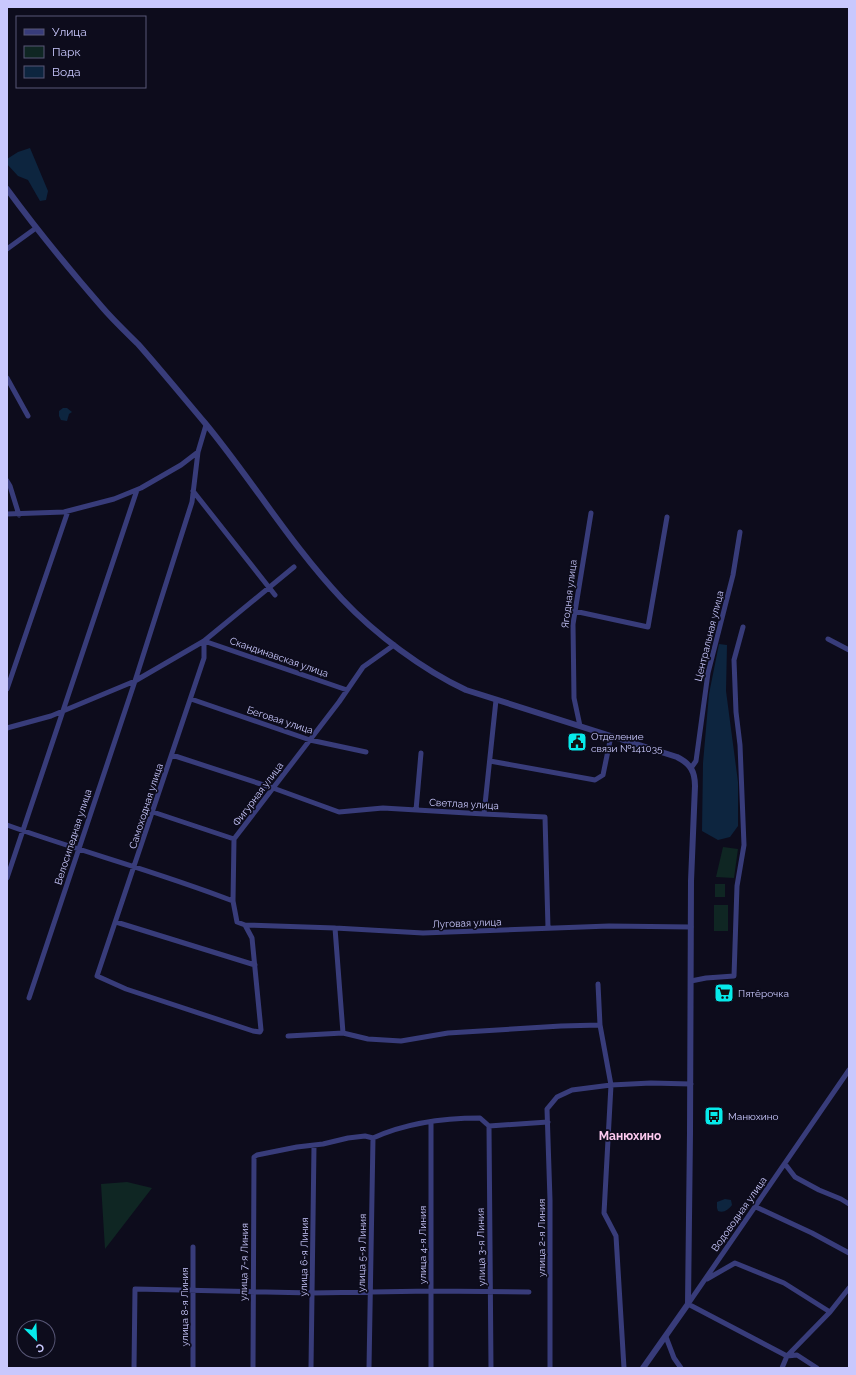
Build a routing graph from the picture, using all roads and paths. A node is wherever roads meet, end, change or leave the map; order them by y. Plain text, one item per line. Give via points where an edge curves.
1 (7, 189) edge
2 (36, 228) junction
3 (7, 249) edge
4 (7, 378) edge
5 (28, 416) dead end
6 (206, 425) junction
7 (198, 452) junction
8 (7, 481) edge
9 (137, 490) junction
10 (193, 491) junction
11 (68, 511) junction
12 (591, 513) dead end
13 (7, 514) edge
14 (19, 515) junction
15 (667, 517) dead end
16 (740, 532) dead end
17 (294, 567) dead end
18 (268, 588) junction
19 (275, 595) dead end
20 (574, 611) junction
21 (743, 627) dead end
22 (828, 639) dead end
23 (204, 641) junction
24 (394, 645) junction
25 (849, 650) edge
26 (135, 681) junction
27 (7, 689) edge
28 (347, 690) junction
29 (191, 699) junction
30 (496, 700) junction
31 (63, 711) junction
32 (580, 726) junction
33 (7, 728) edge
34 (611, 736) junction
35 (310, 740) junction
36 (366, 752) dead end
37 (421, 753) dead end
38 (172, 755) junction
39 (490, 761) junction
40 (691, 768) junction
41 (274, 788) junction
42 (416, 810) junction
43 (153, 812) junction
44 (484, 814) junction
45 (7, 825) edge
46 (23, 831) junction
47 (234, 839) junction
48 (78, 850) junction
49 (135, 866) junction
50 (7, 878) edge
51 (233, 901) junction
52 (116, 922) junction
53 (245, 925) junction
54 (691, 927) junction
55 (335, 928) junction
56 (548, 928) junction
57 (255, 965) junction
58 (691, 981) junction
59 (598, 984) dead end
60 (29, 998) dead end
61 (600, 1025) junction
62 (260, 1032) joint
63 (343, 1033) junction
64 (288, 1036) dead end
65 (849, 1070) edge
66 (691, 1084) junction
67 (611, 1085) junction
68 (431, 1122) junction
69 (548, 1122) junction
70 (489, 1126) junction
71 (373, 1138) junction
72 (314, 1146) junction
73 (785, 1164) junction
74 (849, 1204) edge
75 (756, 1207) junction
76 (193, 1247) dead end
77 (849, 1253) edge
78 (704, 1281) junction
79 (849, 1288) edge
80 (193, 1290) junction
81 (431, 1291) junction
82 (253, 1292) junction
83 (370, 1292) junction
84 (490, 1292) junction
85 (529, 1292) dead end
86 (312, 1293) junction
87 (688, 1304) junction
88 (830, 1312) junction
89 (666, 1337) junction
90 (786, 1356) junction
91 (134, 1368) edge
92 (193, 1368) edge
93 (253, 1368) edge
94 (311, 1368) edge
95 (369, 1368) edge
96 (431, 1368) edge
97 (491, 1368) edge
98 (550, 1368) edge
99 (624, 1368) edge
100 (644, 1368) edge
101 (681, 1368) edge
102 (782, 1368) edge
103 (816, 1368) edge

1 - 2 street
2 - 3 street
2 - 6 street
4 - 5 street
6 - 7 street, Велосипедная улица
6 - 24 street via 341,599
7 - 9 street
7 - 10 street, Велосипедная улица
8 - 14 street
9 - 11 street
9 - 31 street
10 - 18 street
10 - 26 street, Велосипедная улица via 192,502
11 - 14 street
11 - 27 street
12 - 20 street, Ягодная улица
13 - 14 street
15 - 20 street via 648,627
16 - 40 street, Центральная улица via 733,575 708,673 696,761
17 - 18 street
18 - 19 street
18 - 23 street
20 - 32 street, Ягодная улица via 574,698
21 - 58 street via 734,660 744,845 737,886 734,976
22 - 25 street
23 - 26 street
23 - 28 street, Скандинавская улица
23 - 29 street, Самоходная улица via 204,658
24 - 28 street, Фигурная улица via 363,667
24 - 30 street via 447,681
26 - 31 street
26 - 48 street, Велосипедная улица
28 - 35 street, Фигурная улица
29 - 35 street, Беговая улица
29 - 38 street, Самоходная улица
30 - 32 street
30 - 39 street
31 - 33 street
31 - 46 street
32 - 34 street
34 - 39 street via 603,775 595,780
34 - 40 street via 678,757
35 - 36 street, Беговая улица
35 - 41 street, Фигурная улица
37 - 42 street
38 - 41 street, Светлая улица
38 - 43 street, Самоходная улица
39 - 44 street
40 - 54 street via 695,786 690,881
41 - 42 street, Светлая улица via 339,812 383,808
41 - 47 street, Фигурная улица
42 - 44 street, Светлая улица
43 - 47 street
43 - 49 street, Самоходная улица
44 - 56 street, Светлая улица via 546,816
45 - 46 street
46 - 48 street
46 - 50 street
47 - 51 street, Фигурная улица
48 - 49 street
48 - 60 street, Велосипедная улица
49 - 51 street
49 - 52 street, Самоходная улица
51 - 53 street, Фигурная улица via 237,922
52 - 57 street
52 - 62 street, Самоходная улица via 97,976 126,989
53 - 55 street, Луговая улица
53 - 57 street, Фигурная улица via 252,938
54 - 56 street, Луговая улица
54 - 58 street
55 - 56 street, Луговая улица via 423,933
55 - 63 street
57 - 62 street, Фигурная улица
58 - 66 street
59 - 61 street
61 - 63 street via 448,1033 401,1041 368,1039
61 - 67 street
63 - 64 street
65 - 73 street, Водоводная улица
66 - 67 street
66 - 87 street
67 - 69 street, улица 2-я Линия via 572,1090 557,1097 547,1108
67 - 99 street via 604,1213 616,1236
68 - 70 street via 480,1118
68 - 71 street via 393,1130
68 - 81 street, улица 4-я Линия
69 - 70 street
69 - 98 street, улица 2-я Линия
70 - 84 street, улица 3-я Линия
71 - 72 street via 348,1138
71 - 83 street, улица 5-я Линия
72 - 82 street, улица 7-я Линия via 297,1147 254,1157
72 - 86 street, улица 6-я Линия
73 - 74 street via 795,1177
73 - 75 street, Водоводная улица
75 - 77 street
75 - 78 street, Водоводная улица
76 - 80 street, улица 8-я Линия
78 - 87 street, Водоводная улица
78 - 88 street via 735,1263 784,1283
79 - 88 street
80 - 82 street
80 - 91 street via 135,1289
80 - 92 street, улица 8-я Линия
81 - 83 street
81 - 84 street
81 - 96 street, улица 4-я Линия
82 - 86 street
82 - 93 street, улица 7-я Линия
83 - 86 street
83 - 95 street, улица 5-я Линия
84 - 85 street
84 - 97 street, улица 3-я Линия
86 - 94 street, улица 6-я Линия
87 - 89 street, Водоводная улица
87 - 90 street
88 - 90 street
89 - 100 street, Водоводная улица
89 - 101 street
90 - 102 street
90 - 103 street via 797,1354

